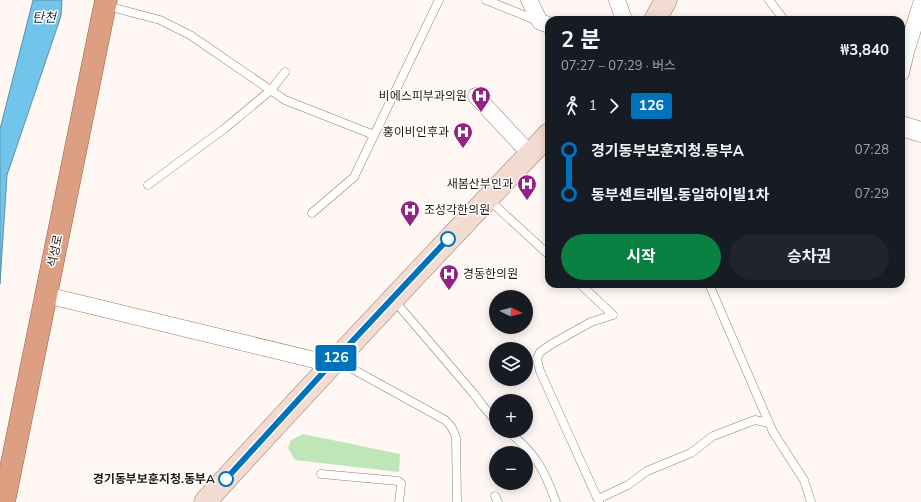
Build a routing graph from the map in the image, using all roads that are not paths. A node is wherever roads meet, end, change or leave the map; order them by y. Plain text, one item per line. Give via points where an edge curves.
1 (439, 0) edge
2 (486, 0) edge
3 (529, 0) edge
4 (617, 0) edge
5 (666, 0) edge
6 (769, 0) edge
7 (106, 3) edge
8 (921, 4) edge
9 (623, 16) edge
10 (657, 16) edge
11 (781, 16) edge
12 (545, 24) edge
13 (905, 56) edge
14 (285, 72) dead end
15 (271, 90) junction
16 (476, 96) dead end
17 (905, 127) edge
18 (921, 132) edge
19 (374, 135) junction
20 (545, 138) edge
21 (530, 154) junction
22 (148, 185) dead end
23 (487, 198) junction
24 (312, 213) dead end
25 (545, 252) edge
26 (585, 288) edge
27 (711, 288) edge
28 (46, 295) junction
29 (393, 298) junction
30 (333, 362) junction
31 (489, 413) edge
32 (769, 423) junction
33 (516, 438) edge
34 (321, 474) dead end
35 (598, 501) edge
36 (4, 502) edge
37 (205, 502) edge
38 (399, 502) edge
39 (457, 502) edge
40 (556, 502) edge
41 (811, 502) edge

1 - 19 lane
2 - 12 lane
3 - 12 street
4 - 9 street
5 - 10 main road
6 - 11 lane
7 - 15 lane via 160,20 190,35
7 - 28 highway, 석성로
8 - 13 street
14 - 15 lane
15 - 19 lane via 285,100
15 - 22 lane via 224,129
16 - 21 street
17 - 18 street
19 - 24 lane via 354,177
20 - 21 main road
21 - 23 main road
23 - 25 lane
23 - 29 main road
26 - 35 lane via 613,315 591,322 550,345 540,352 537,359
27 - 32 lane
28 - 30 street
28 - 36 highway, 석성로
29 - 30 main road
29 - 31 lane
30 - 37 main road
30 - 39 lane via 450,424 456,444
32 - 35 lane via 755,420 713,436 691,453 647,471 628,485
32 - 41 lane via 804,480
33 - 40 lane via 529,450 543,471
34 - 38 lane via 398,481 401,485

